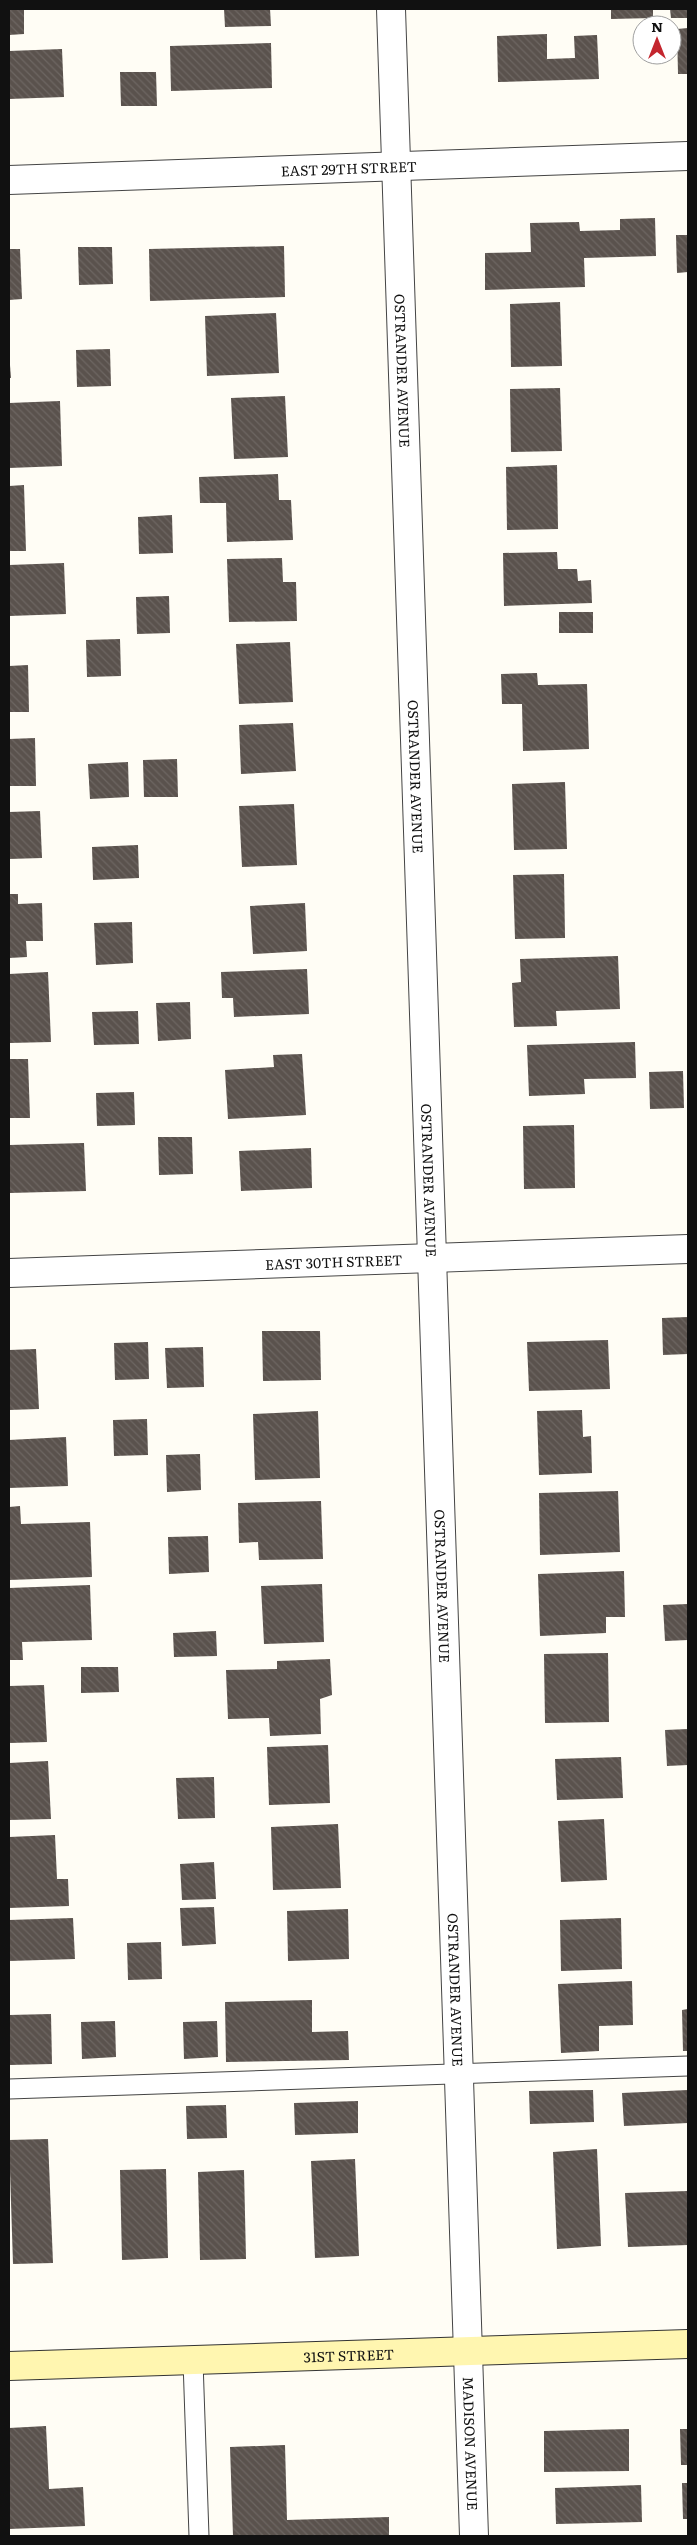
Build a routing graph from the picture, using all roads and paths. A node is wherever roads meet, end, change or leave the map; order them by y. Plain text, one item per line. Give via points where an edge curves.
1 (391, 9) edge
2 (688, 156) edge
3 (396, 167) junction
4 (9, 180) edge
5 (688, 1249) edge
6 (433, 1258) junction
7 (9, 1273) edge
8 (688, 2066) edge
9 (460, 2074) junction
10 (9, 2089) edge
11 (688, 2344) edge
12 (468, 2352) junction
13 (193, 2361) junction
14 (9, 2366) edge
15 (199, 2536) edge
16 (474, 2536) edge

1 - 3 street, OSTRANDER AVENUE
2 - 3 street, EAST 29TH STREET
3 - 4 street, EAST 29TH STREET
3 - 6 street, OSTRANDER AVENUE
5 - 6 street, EAST 30TH STREET
6 - 7 street, EAST 30TH STREET
6 - 9 street, OSTRANDER AVENUE
8 - 9 lane
9 - 10 lane
9 - 12 street, OSTRANDER AVENUE
11 - 12 main road, 31ST STREET
12 - 13 main road, 31ST STREET
12 - 16 street, MADISON AVENUE
13 - 14 main road, 31ST STREET
13 - 15 lane

